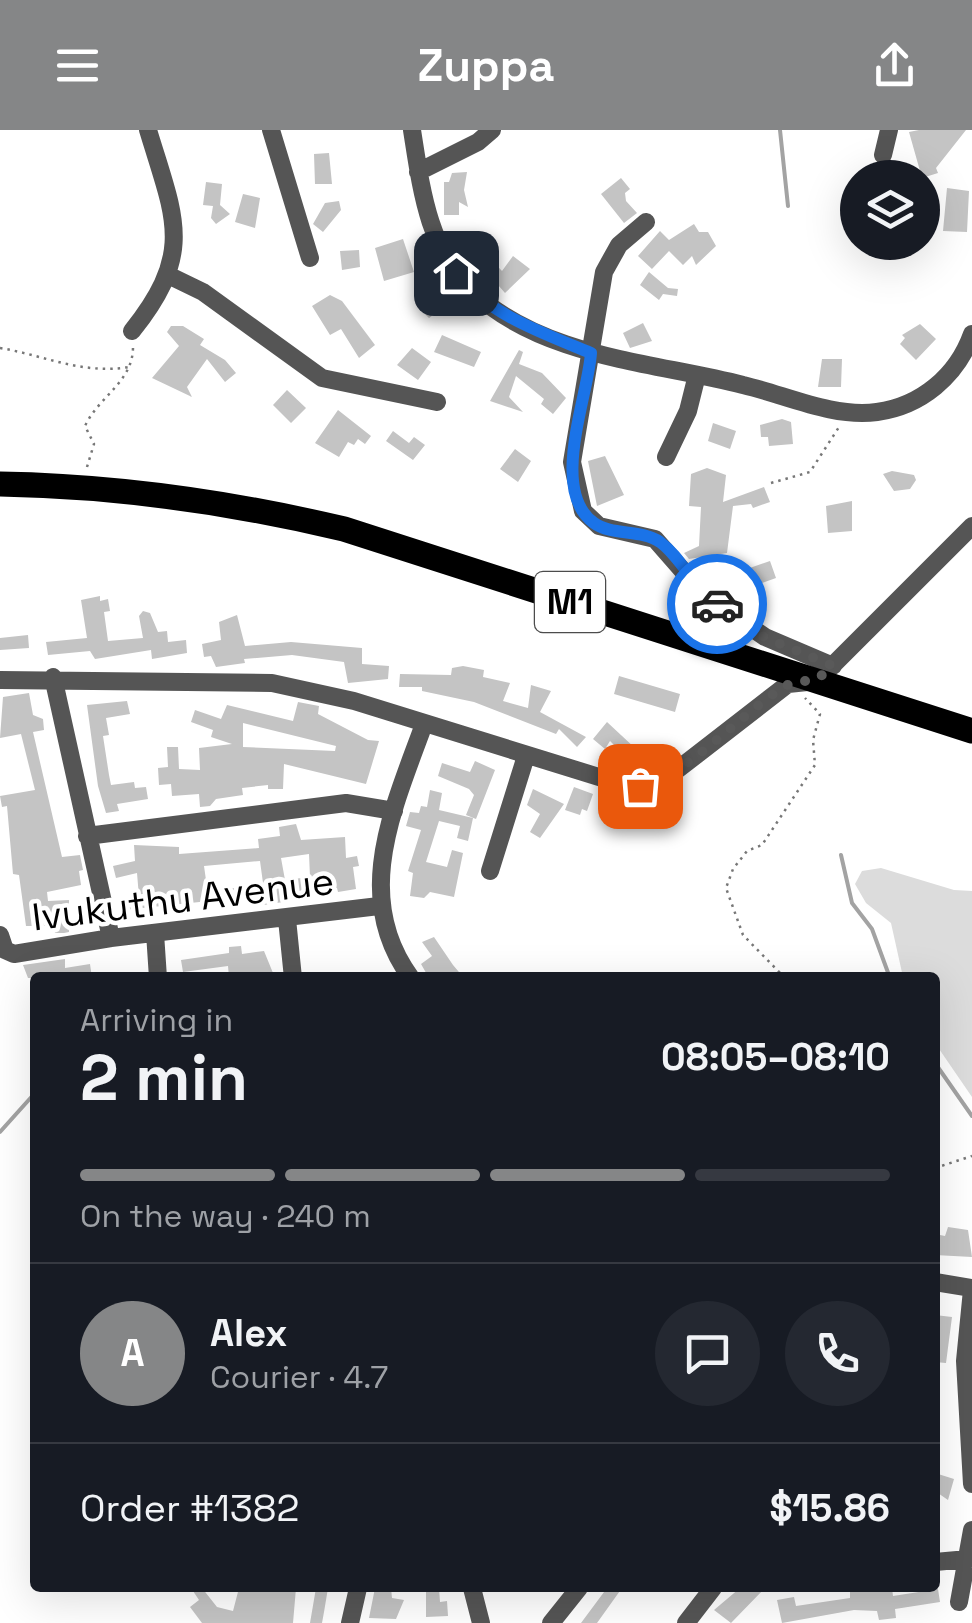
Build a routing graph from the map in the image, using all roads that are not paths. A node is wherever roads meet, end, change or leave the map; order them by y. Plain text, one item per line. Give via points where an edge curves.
1 (148, 130) edge
2 (270, 130) edge
3 (412, 130) edge
4 (492, 130) edge
5 (889, 130) edge
6 (884, 155) dead end
7 (418, 172) junction
8 (646, 222) dead end
9 (310, 258) dead end
10 (170, 276) junction
11 (132, 332) road end
12 (972, 334) edge
13 (591, 353) junction
14 (697, 375) junction
15 (437, 402) dead end
16 (666, 457) dead end
17 (0, 484) edge
18 (972, 526) edge
19 (825, 674) junction
20 (53, 677) junction
21 (0, 680) edge
22 (424, 724) junction
23 (972, 731) edge
24 (526, 756) junction
25 (394, 810) junction
26 (87, 836) junction
27 (490, 871) dead end
28 (379, 906) junction
29 (288, 920) junction
30 (155, 933) junction
31 (1, 938) edge
32 (110, 938) junction
33 (158, 972) edge
34 (292, 972) edge
35 (408, 972) edge
36 (940, 1283) edge
37 (972, 1289) edge
38 (972, 1484) edge
39 (972, 1530) edge
40 (968, 1559) junction
41 (940, 1562) edge
42 (357, 1592) edge
43 (473, 1592) edge
44 (576, 1592) edge
45 (710, 1592) edge
46 (959, 1602) dead end
47 (350, 1623) edge
48 (481, 1623) edge
49 (551, 1623) edge
50 (686, 1623) edge

1 - 10 street via 173,216
2 - 9 street
3 - 7 street
4 - 7 street
5 - 6 street
7 - 13 street via 435,236 469,289 530,328
8 - 13 street via 620,245 604,272
10 - 11 street
10 - 15 street via 203,292 322,378
12 - 14 street via 956,366 922,396 856,413
13 - 14 street
13 - 19 street via 572,462 578,502 599,526 663,544 704,595
14 - 16 street
17 - 19 highway, M1 via 245,506 344,529
18 - 19 street
19 - 23 highway, M1
19 - 24 street via 788,684 677,770 648,784 631,787
20 - 21 street
20 - 22 street via 272,683
20 - 26 street
22 - 24 street
22 - 25 street
24 - 27 street
25 - 26 street via 346,803
25 - 28 street
26 - 32 street
28 - 29 street, Ivukuthu Avenue
28 - 35 street
29 - 30 street, Ivukuthu Avenue
29 - 34 street
30 - 32 street, Ivukuthu Avenue
30 - 33 street
31 - 32 street, Ivukuthu Avenue via 4,950 14,954
36 - 37 street
37 - 38 street via 965,1361
39 - 40 street
40 - 41 street
40 - 46 street
42 - 47 street
43 - 48 street
44 - 49 street
45 - 50 street

